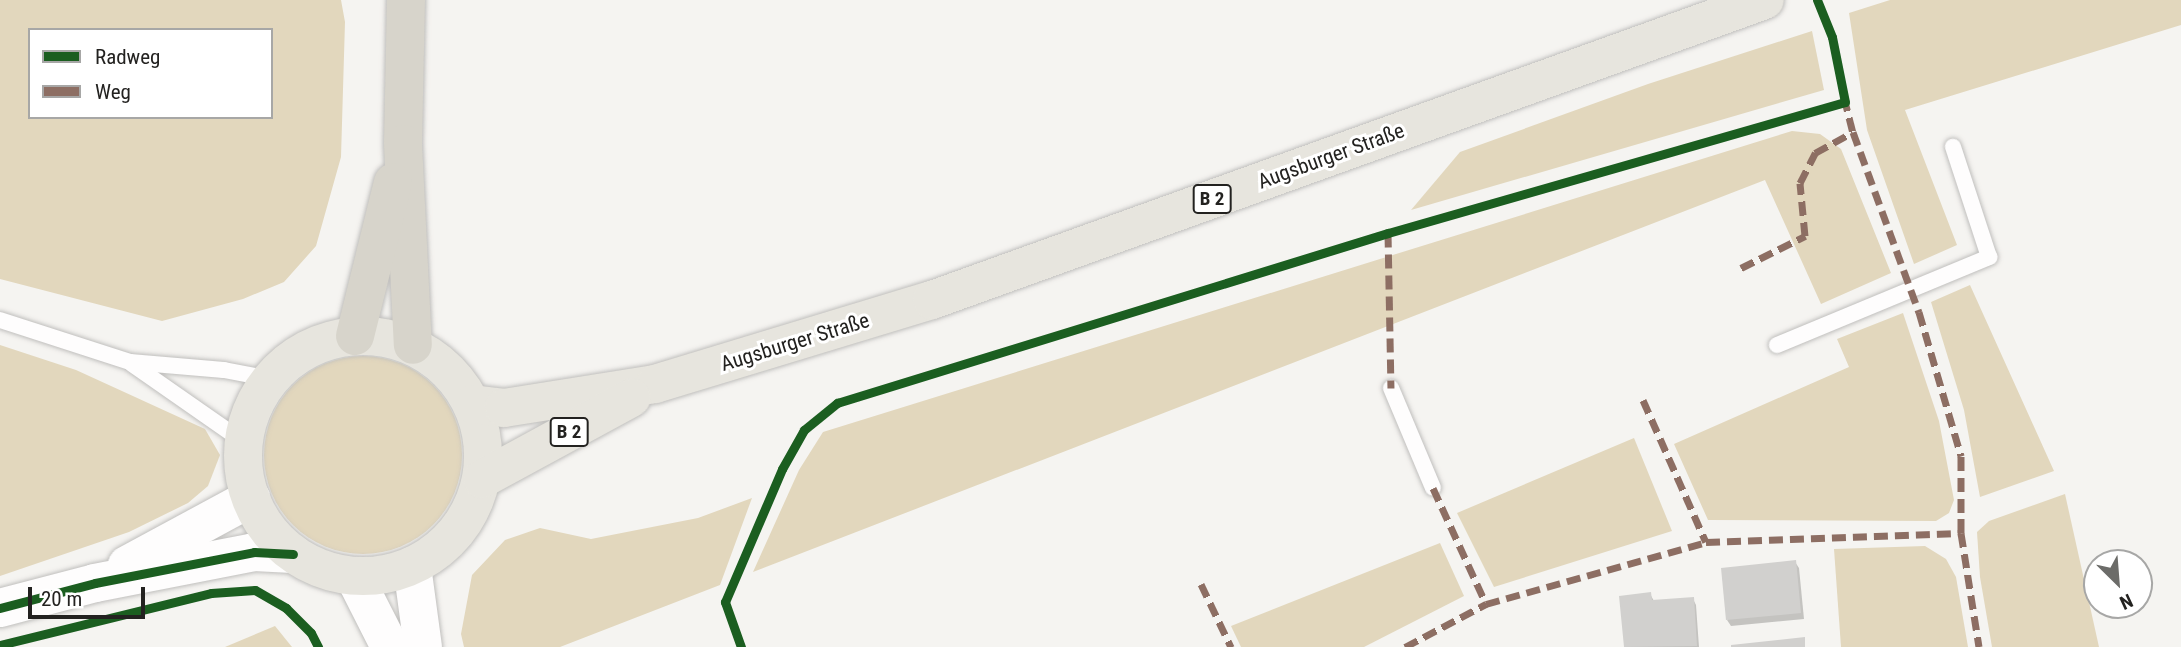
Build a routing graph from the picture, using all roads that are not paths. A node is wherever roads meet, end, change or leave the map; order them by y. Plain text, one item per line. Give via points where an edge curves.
1 (406, 0) edge
2 (1765, 0) edge
3 (403, 144) junction
4 (1953, 147) dead end
5 (0, 320) edge
6 (355, 336) junction
7 (413, 345) junction
8 (1777, 345) dead end
9 (130, 362) junction
10 (271, 379) junction
11 (655, 384) junction
12 (1391, 388) dead end
13 (472, 404) junction
14 (244, 442) junction
15 (482, 479) junction
16 (1433, 488) dead end
17 (251, 498) junction
18 (293, 554) junction
19 (412, 566) junction
20 (354, 576) junction
21 (95, 583) junction
22 (0, 608) edge
23 (390, 647) edge
24 (424, 647) edge

1 - 3 highway
2 - 11 main road, Augsburger Straße / B 2 via 932,300
3 - 6 highway
3 - 7 highway
4 - 8 lane via 1989,257
5 - 9 lane
6 - 7 main road
6 - 10 main road via 323,342 295,357
7 - 13 main road via 459,382
9 - 10 lane
9 - 14 lane
10 - 14 main road via 252,408
11 - 13 main road, Augsburger Straße / B 2 via 504,408
11 - 15 main road, Augsburger Straße / B 2
12 - 16 lane
13 - 15 main road via 484,443
14 - 17 main road via 243,464
15 - 19 main road via 469,515 444,545
17 - 18 main road via 264,525
17 - 21 street
18 - 20 main road via 322,569
18 - 21 street via 254,552
19 - 20 main road via 384,575
19 - 24 street
20 - 23 street
21 - 22 street

